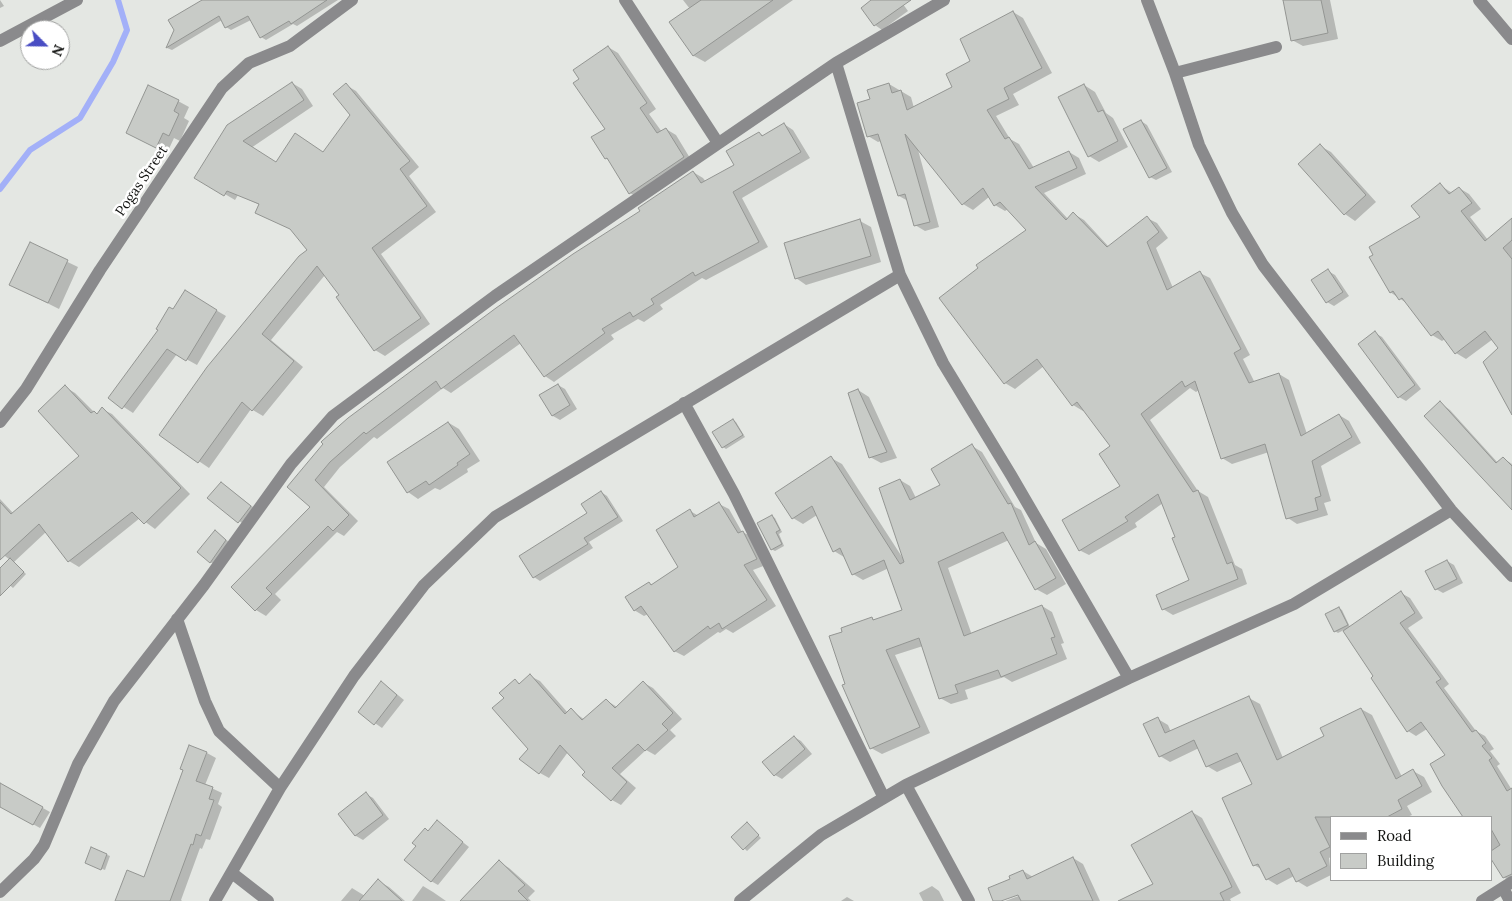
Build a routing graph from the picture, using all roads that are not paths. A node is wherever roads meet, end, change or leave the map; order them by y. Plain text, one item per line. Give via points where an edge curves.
1 (77, 0) edge
2 (352, 0) edge
3 (625, 0) edge
4 (944, 0) edge
5 (1147, 0) edge
6 (1479, 0) edge
7 (1512, 39) edge
8 (0, 41) edge
9 (1276, 47) dead end
10 (836, 63) junction
11 (1175, 73) junction
12 (718, 144) junction
13 (900, 275) junction
14 (684, 403) junction
15 (0, 422) edge
16 (1451, 510) junction
17 (1512, 576) edge
18 (177, 619) junction
19 (1129, 678) junction
20 (906, 785) junction
21 (280, 788) junction
22 (884, 798) junction
23 (232, 873) junction
24 (1508, 885) edge
25 (0, 892) edge
26 (216, 901) edge
27 (268, 901) edge
28 (740, 901) edge
29 (969, 901) edge
30 (1482, 901) edge
31 (1510, 901) edge

1 - 8 street
2 - 15 street, Pogas Street via 290,46 249,63 222,88 100,270 26,390
3 - 12 street
4 - 10 street
5 - 11 street
6 - 7 street
9 - 11 street
10 - 12 street
10 - 13 street
11 - 16 street via 1199,145 1232,214 1264,265
12 - 18 street via 495,296 333,416 291,464
13 - 14 street
13 - 19 street via 944,363
14 - 21 street via 495,517 424,585 354,676
14 - 22 street via 734,494
16 - 17 street
16 - 19 street via 1294,604
18 - 21 street via 204,701 219,731
18 - 25 street via 114,701 78,764 44,845
19 - 20 street
20 - 22 street
20 - 29 street
21 - 23 street
22 - 28 street via 821,835
23 - 26 street
23 - 27 street
24 - 30 street
24 - 31 street

